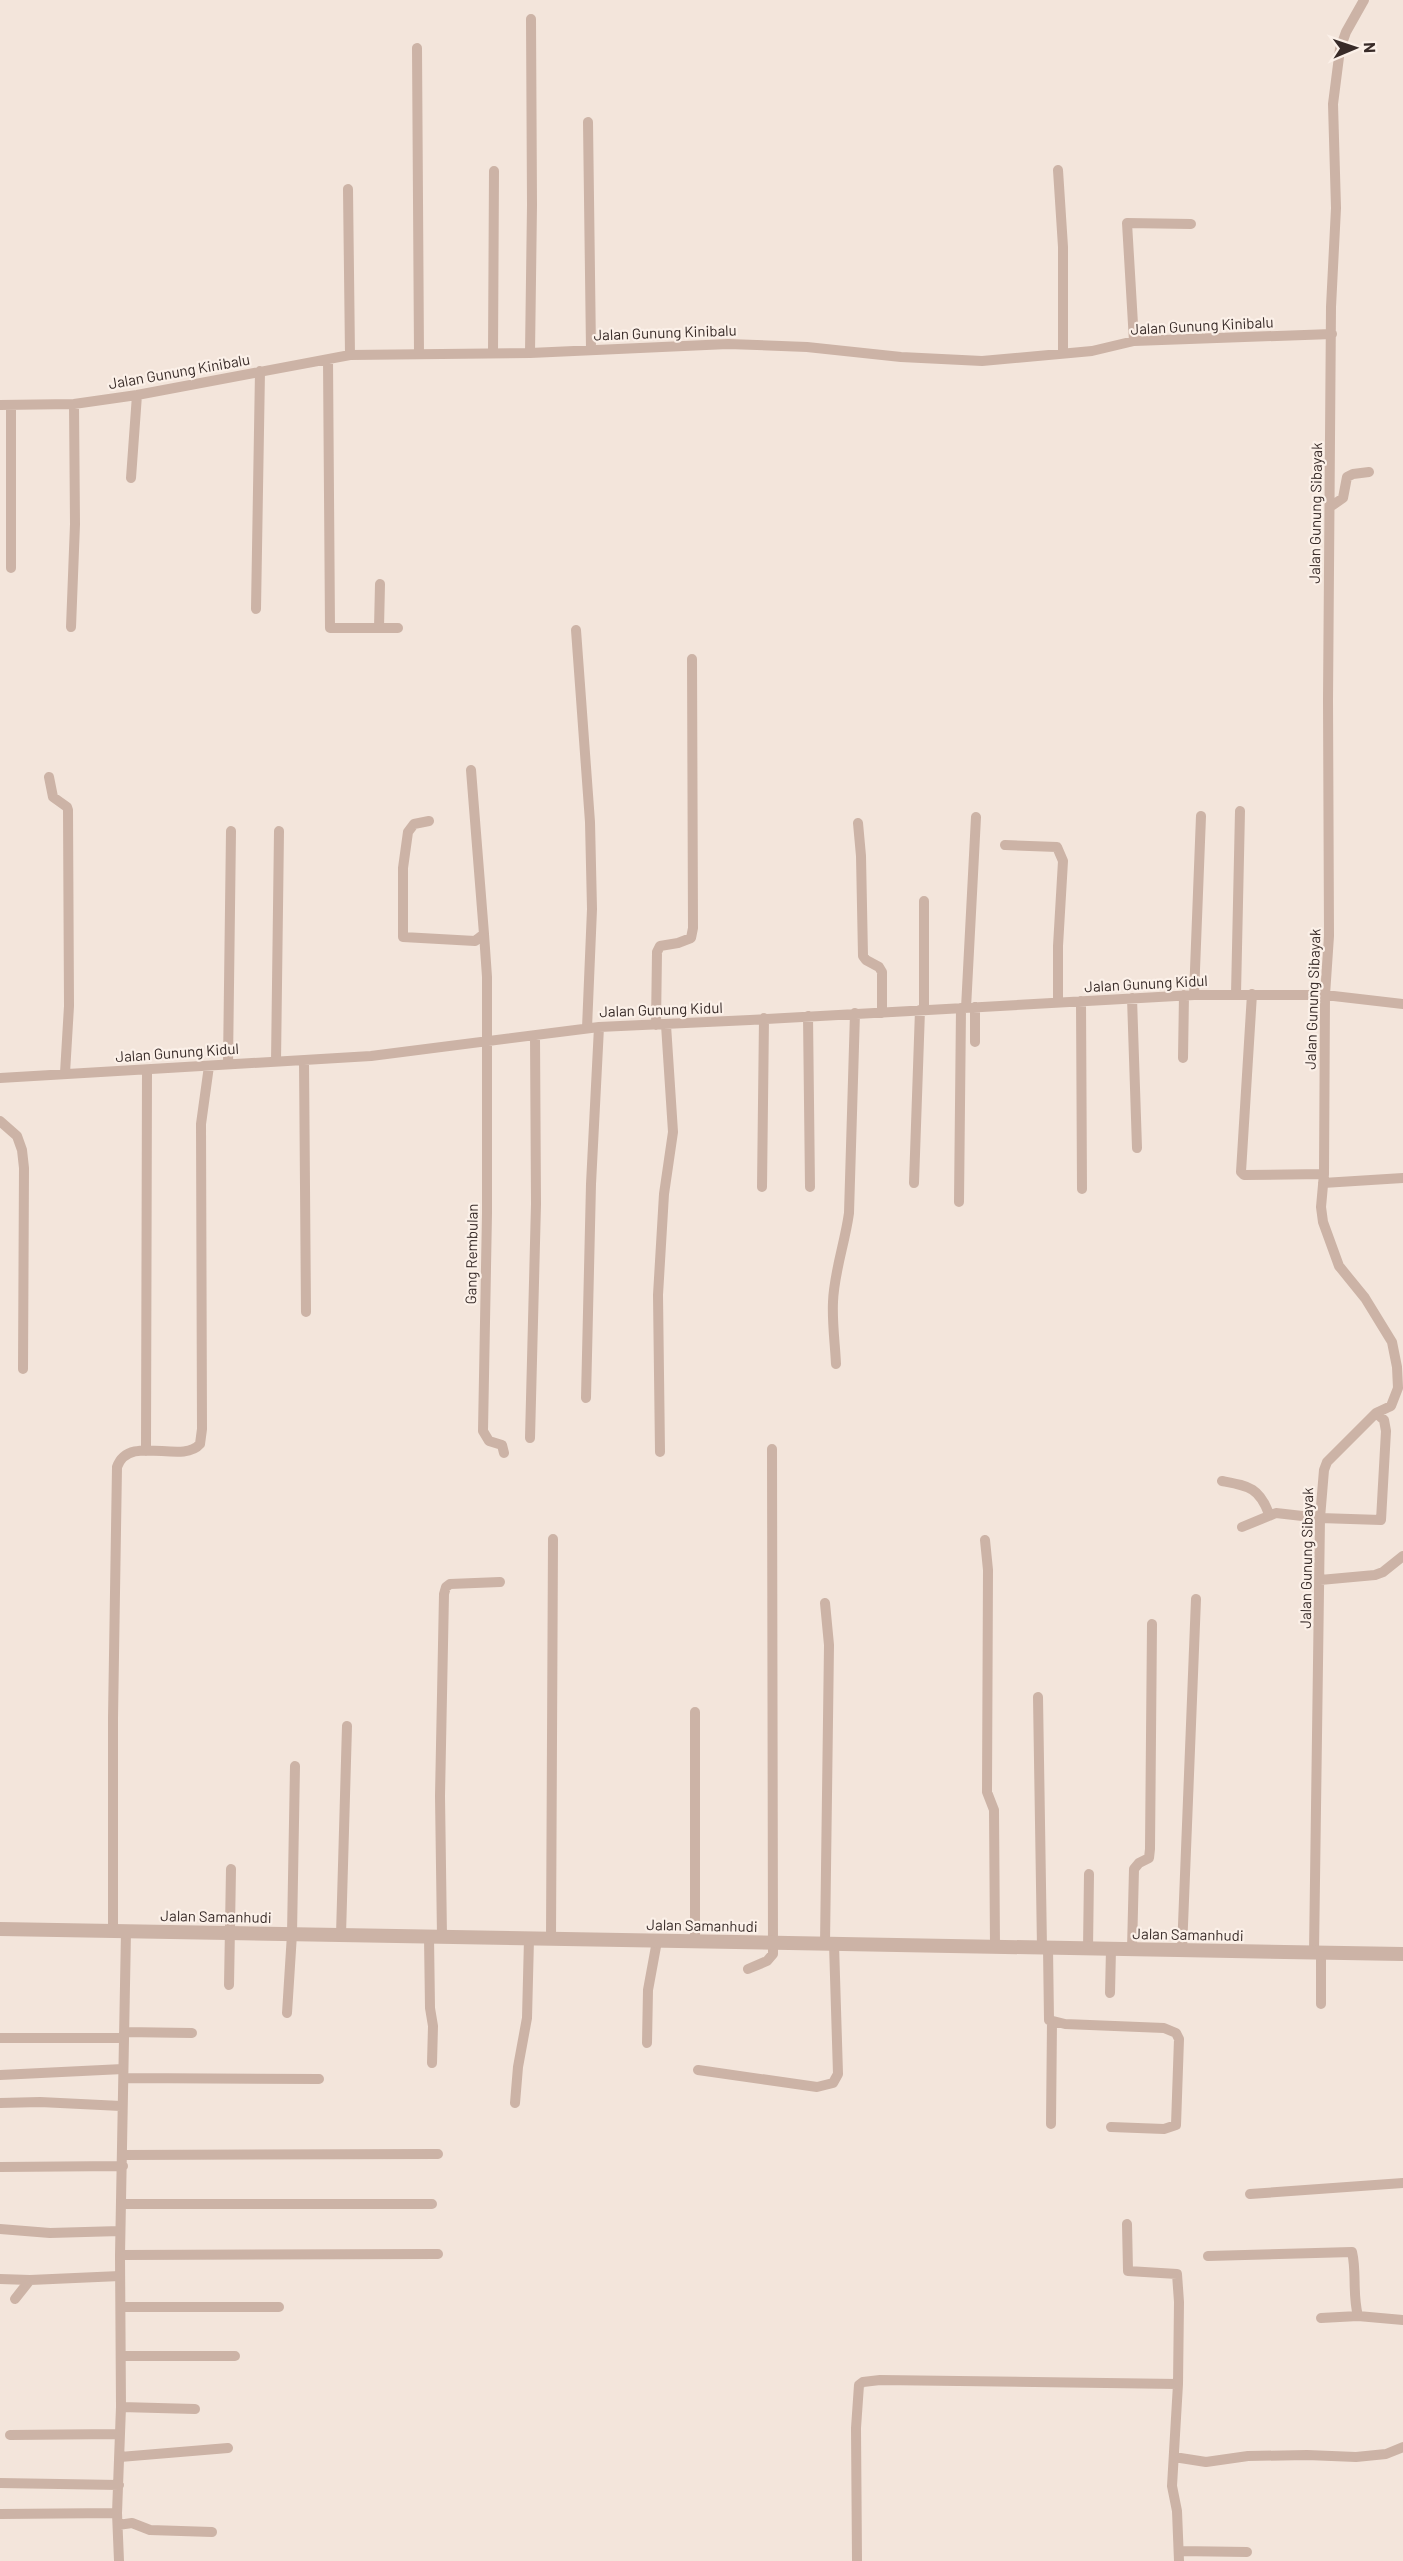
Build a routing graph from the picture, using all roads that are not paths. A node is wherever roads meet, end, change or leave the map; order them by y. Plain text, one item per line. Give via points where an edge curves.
1 (1364, 0) edge
2 (531, 19) dead end
3 (417, 48) dead end
4 (588, 122) dead end
5 (1058, 170) dead end
6 (494, 171) dead end
7 (348, 189) dead end
8 (1191, 224) dead end
9 (1332, 334) junction
10 (1134, 341) junction
11 (591, 350) junction
12 (493, 353) junction
13 (530, 353) junction
14 (419, 354) junction
15 (1063, 354) junction
16 (350, 355) junction
17 (328, 360) junction
18 (260, 371) junction
19 (137, 395) junction
20 (75, 404) junction
21 (5, 405) edge
22 (1369, 472) dead end
23 (131, 478) dead end
24 (1330, 507) junction
25 (11, 568) dead end
26 (380, 584) dead end
27 (256, 609) dead end
28 (71, 627) dead end
29 (380, 628) junction
30 (398, 628) dead end
31 (576, 630) dead end
32 (692, 659) dead end
33 (471, 770) dead end
34 (49, 777) dead end
35 (1240, 811) dead end
36 (1201, 816) dead end
37 (976, 817) dead end
38 (429, 821) dead end
39 (858, 823) dead end
40 (231, 831) dead end
41 (279, 831) dead end
42 (1005, 846) dead end
43 (924, 901) dead end
44 (484, 934) junction
45 (1236, 994) junction
46 (1252, 994) junction
47 (1189, 995) junction
48 (1325, 996) junction
49 (1132, 998) junction
50 (1081, 1001) junction
51 (1058, 1003) junction
52 (1403, 1004) edge
53 (968, 1008) junction
54 (922, 1009) junction
55 (855, 1013) junction
56 (882, 1013) junction
57 (808, 1016) junction
58 (764, 1018) junction
59 (661, 1025) junction
60 (593, 1027) junction
61 (535, 1036) junction
62 (975, 1042) dead end
63 (486, 1043) junction
64 (1183, 1058) dead end
65 (304, 1061) junction
66 (276, 1062) junction
67 (228, 1063) junction
68 (209, 1066) junction
69 (147, 1070) junction
70 (65, 1073) junction
71 (0, 1078) edge
72 (0, 1121) edge
73 (1137, 1148) dead end
74 (1403, 1178) edge
75 (1323, 1179) junction
76 (914, 1183) dead end
77 (762, 1186) dead end
78 (810, 1187) dead end
79 (1082, 1189) dead end
80 (959, 1202) dead end
81 (306, 1312) dead end
82 (836, 1364) dead end
83 (22, 1369) dead end
84 (586, 1398) dead end
85 (1377, 1413) junction
86 (530, 1438) dead end
87 (772, 1449) dead end
88 (146, 1451) junction
89 (660, 1452) dead end
90 (504, 1453) dead end
91 (1222, 1482) dead end
92 (1269, 1514) junction
93 (1320, 1518) junction
94 (1242, 1527) dead end
95 (553, 1539) dead end
96 (985, 1540) dead end
97 (1403, 1556) edge
98 (1320, 1580) junction
99 (500, 1582) dead end
100 (1196, 1599) dead end
101 (825, 1603) dead end
102 (1152, 1624) dead end
103 (1038, 1697) dead end
104 (695, 1712) dead end
105 (347, 1726) dead end
106 (295, 1766) dead end
107 (231, 1869) dead end
108 (1089, 1874) dead end
109 (0, 1929) edge
110 (119, 1931) junction
111 (230, 1933) junction
112 (292, 1934) junction
113 (341, 1935) junction
114 (436, 1937) junction
115 (529, 1938) junction
116 (551, 1939) junction
117 (657, 1941) junction
118 (695, 1941) junction
119 (773, 1943) junction
120 (830, 1944) junction
121 (995, 1947) junction
122 (1045, 1948) junction
123 (1088, 1948) junction
124 (1111, 1949) junction
125 (1132, 1949) junction
126 (1182, 1950) junction
127 (1318, 1953) junction
128 (1403, 1954) edge
129 (748, 1969) dead end
130 (229, 1986) dead end
131 (1110, 1993) dead end
132 (1321, 2004) dead end
133 (287, 2013) dead end
134 (1052, 2021) junction
135 (192, 2033) dead end
136 (124, 2035) junction
137 (0, 2038) edge
138 (647, 2043) dead end
139 (432, 2063) dead end
140 (698, 2070) dead end
141 (123, 2074) junction
142 (0, 2075) edge
143 (319, 2079) dead end
144 (0, 2103) edge
145 (515, 2103) dead end
146 (122, 2106) junction
147 (1051, 2124) dead end
148 (1111, 2127) dead end
149 (438, 2154) dead end
150 (122, 2160) junction
151 (0, 2167) edge
152 (1403, 2183) edge
153 (1250, 2193) dead end
154 (121, 2204) junction
155 (432, 2204) dead end
156 (1127, 2224) dead end
157 (0, 2229) edge
158 (120, 2231) junction
159 (438, 2254) dead end
160 (120, 2255) junction
161 (1208, 2256) dead end
162 (120, 2276) junction
163 (0, 2279) edge
164 (30, 2280) junction
165 (15, 2299) dead end
166 (122, 2307) junction
167 (279, 2307) dead end
168 (1358, 2316) junction
169 (1321, 2318) dead end
170 (1403, 2320) edge
171 (122, 2356) junction
172 (235, 2356) dead end
173 (1178, 2384) junction
174 (122, 2407) junction
175 (195, 2409) dead end
176 (119, 2434) junction
177 (10, 2435) dead end
178 (1403, 2447) edge
179 (228, 2448) dead end
180 (120, 2457) junction
181 (1174, 2457) junction
182 (0, 2483) edge
183 (119, 2485) junction
184 (117, 2513) junction
185 (0, 2514) edge
186 (118, 2524) junction
187 (212, 2532) dead end
188 (1247, 2552) dead end
189 (1179, 2556) edge
190 (119, 2561) edge
191 (857, 2561) edge

1 - 9 street, Jalan Gunung Sibayak via 1346,32 1335,76
2 - 13 street
3 - 14 street
4 - 11 street
5 - 15 street
6 - 12 street
7 - 16 street
8 - 10 street via 1127,223
9 - 10 street, Jalan Gunung Kinibalu
9 - 24 street, Jalan Gunung Sibayak
10 - 15 street, Jalan Gunung Kinibalu
11 - 13 street, Jalan Gunung Kinibalu
11 - 15 street, Jalan Gunung Kinibalu via 728,344 982,361
12 - 13 street, Jalan Gunung Kinibalu
12 - 14 street, Jalan Gunung Kinibalu
14 - 16 street, Jalan Gunung Kinibalu
16 - 17 street, Jalan Gunung Kinibalu
17 - 18 street, Jalan Gunung Kinibalu
17 - 29 street via 330,628
18 - 19 street, Jalan Gunung Kinibalu
18 - 27 street
19 - 20 street, Jalan Gunung Kinibalu
19 - 23 street
20 - 21 street, Jalan Gunung Kinibalu
20 - 28 street
21 - 25 street
22 - 24 street via 1347,477 1343,498
24 - 48 street, Jalan Gunung Sibayak via 1329,936
26 - 29 street
29 - 30 street
31 - 60 street via 590,822
32 - 59 street via 693,928 691,938 660,945 657,952
33 - 44 street, Gang Rembulan
34 - 70 street via 53,797 68,810 69,1006
35 - 45 street
36 - 47 street
37 - 53 street
38 - 44 street via 414,824 408,832 403,868 403,938 475,941
39 - 56 street via 863,956 882,972
40 - 67 street
41 - 66 street
42 - 51 street via 1057,847 1062,856
43 - 54 street
44 - 63 street, Gang Rembulan
45 - 46 street, Jalan Gunung Kidul
45 - 47 street, Jalan Gunung Kidul
46 - 48 street, Jalan Gunung Kidul
46 - 75 street via 1241,1172
47 - 49 street, Jalan Gunung Kidul
47 - 64 street
48 - 52 street, Jalan Gunung Kidul
48 - 75 street, Jalan Gunung Sibayak
49 - 50 street, Jalan Gunung Kidul
49 - 73 street
50 - 51 street, Jalan Gunung Kidul
50 - 79 street
51 - 53 street, Jalan Gunung Kidul
53 - 54 street, Jalan Gunung Kidul
53 - 62 street
53 - 80 street
54 - 56 street, Jalan Gunung Kidul
54 - 76 street
55 - 56 street, Jalan Gunung Kidul
55 - 57 street, Jalan Gunung Kidul
55 - 82 street via 849,1213 833,1302
57 - 58 street, Jalan Gunung Kidul
57 - 78 street
58 - 59 street, Jalan Gunung Kidul
58 - 77 street
59 - 60 street, Jalan Gunung Kidul
59 - 89 street via 673,1132 664,1194 658,1295
60 - 61 street, Jalan Gunung Kidul
60 - 84 street
61 - 63 street, Jalan Gunung Kidul
61 - 86 street via 536,1204
63 - 65 street, Jalan Gunung Kidul
63 - 90 street, Gang Rembulan via 483,1431 489,1441 502,1445
65 - 66 street, Jalan Gunung Kidul
65 - 81 street
66 - 67 street, Jalan Gunung Kidul
67 - 68 street, Jalan Gunung Kidul
68 - 69 street, Jalan Gunung Kidul
68 - 88 street via 201,1124 201,1437 198,1447 191,1450
69 - 70 street, Jalan Gunung Kidul
69 - 88 street
70 - 71 street, Jalan Gunung Kidul
72 - 83 street via 17,1136 24,1168
74 - 75 street
75 - 85 street, Jalan Gunung Sibayak via 1323,1222 1332,1251 1392,1342 1398,1388 1390,1406
85 - 93 street, Jalan Gunung Sibayak via 1327,1462
85 - 93 street via 1386,1425 1382,1518
87 - 119 street
88 - 110 street via 130,1452 119,1460 117,1467 113,1718
91 - 92 street via 1250,1486
92 - 93 street
92 - 94 street
93 - 98 street, Jalan Gunung Sibayak
95 - 116 street
96 - 121 street via 987,1792 994,1810
97 - 98 street via 1375,1575
98 - 127 street, Jalan Gunung Sibayak
99 - 114 street via 450,1584 444,1594
100 - 126 street
101 - 120 street via 829,1645
102 - 125 street via 1150,1849 1149,1858 1134,1869
103 - 122 street
104 - 118 street
105 - 113 street
106 - 112 street
107 - 111 street
108 - 123 street
109 - 110 street, Jalan Samanhudi
110 - 111 street, Jalan Samanhudi
110 - 136 street
111 - 112 street, Jalan Samanhudi
111 - 130 street
112 - 113 street, Jalan Samanhudi
112 - 133 street
113 - 114 street, Jalan Samanhudi
114 - 115 street, Jalan Samanhudi
114 - 139 street via 430,2008
115 - 116 street, Jalan Samanhudi
115 - 145 street via 527,2018
116 - 117 street, Jalan Samanhudi
117 - 118 street, Jalan Samanhudi
117 - 138 street via 648,1990
118 - 119 street, Jalan Samanhudi
119 - 120 street, Jalan Samanhudi
119 - 129 street via 772,1958
120 - 121 street, Jalan Samanhudi
120 - 140 street via 838,2074 833,2083 817,2087
121 - 122 street, Jalan Samanhudi
122 - 123 street, Jalan Samanhudi
122 - 134 street via 1048,2017
123 - 124 street, Jalan Samanhudi
124 - 125 street, Jalan Samanhudi
124 - 131 street
125 - 126 street, Jalan Samanhudi
126 - 127 street, Jalan Samanhudi
127 - 128 street, Jalan Samanhudi
127 - 132 street, Jalan Gunung Sibayak
134 - 147 street
134 - 148 street via 1164,2028 1176,2033 1176,2125 1164,2129
135 - 136 street
136 - 137 street
136 - 141 street
141 - 142 street
141 - 143 street
141 - 146 street
144 - 146 street
146 - 150 street
149 - 150 street
150 - 151 street
150 - 154 street
152 - 153 street
154 - 155 street
154 - 158 street
156 - 173 street via 1128,2271 1177,2274
157 - 158 street via 50,2233
158 - 160 street
159 - 160 street
160 - 162 street
161 - 168 street via 1352,2252 1353,2299
162 - 164 street
162 - 166 street
163 - 164 street
164 - 165 street
166 - 167 street
166 - 171 street
168 - 169 street
168 - 170 street
171 - 172 street
171 - 174 street
173 - 181 street
173 - 191 street via 863,2382 857,2393
174 - 175 street
174 - 176 street
176 - 177 street
176 - 180 street
178 - 181 street via 1386,2454 1356,2457 1248,2456 1206,2462
179 - 180 street
180 - 183 street
181 - 189 street via 1172,2486
182 - 183 street
183 - 184 street
184 - 185 street
184 - 186 street
186 - 187 street via 132,2523 150,2530
186 - 190 street
188 - 189 street

